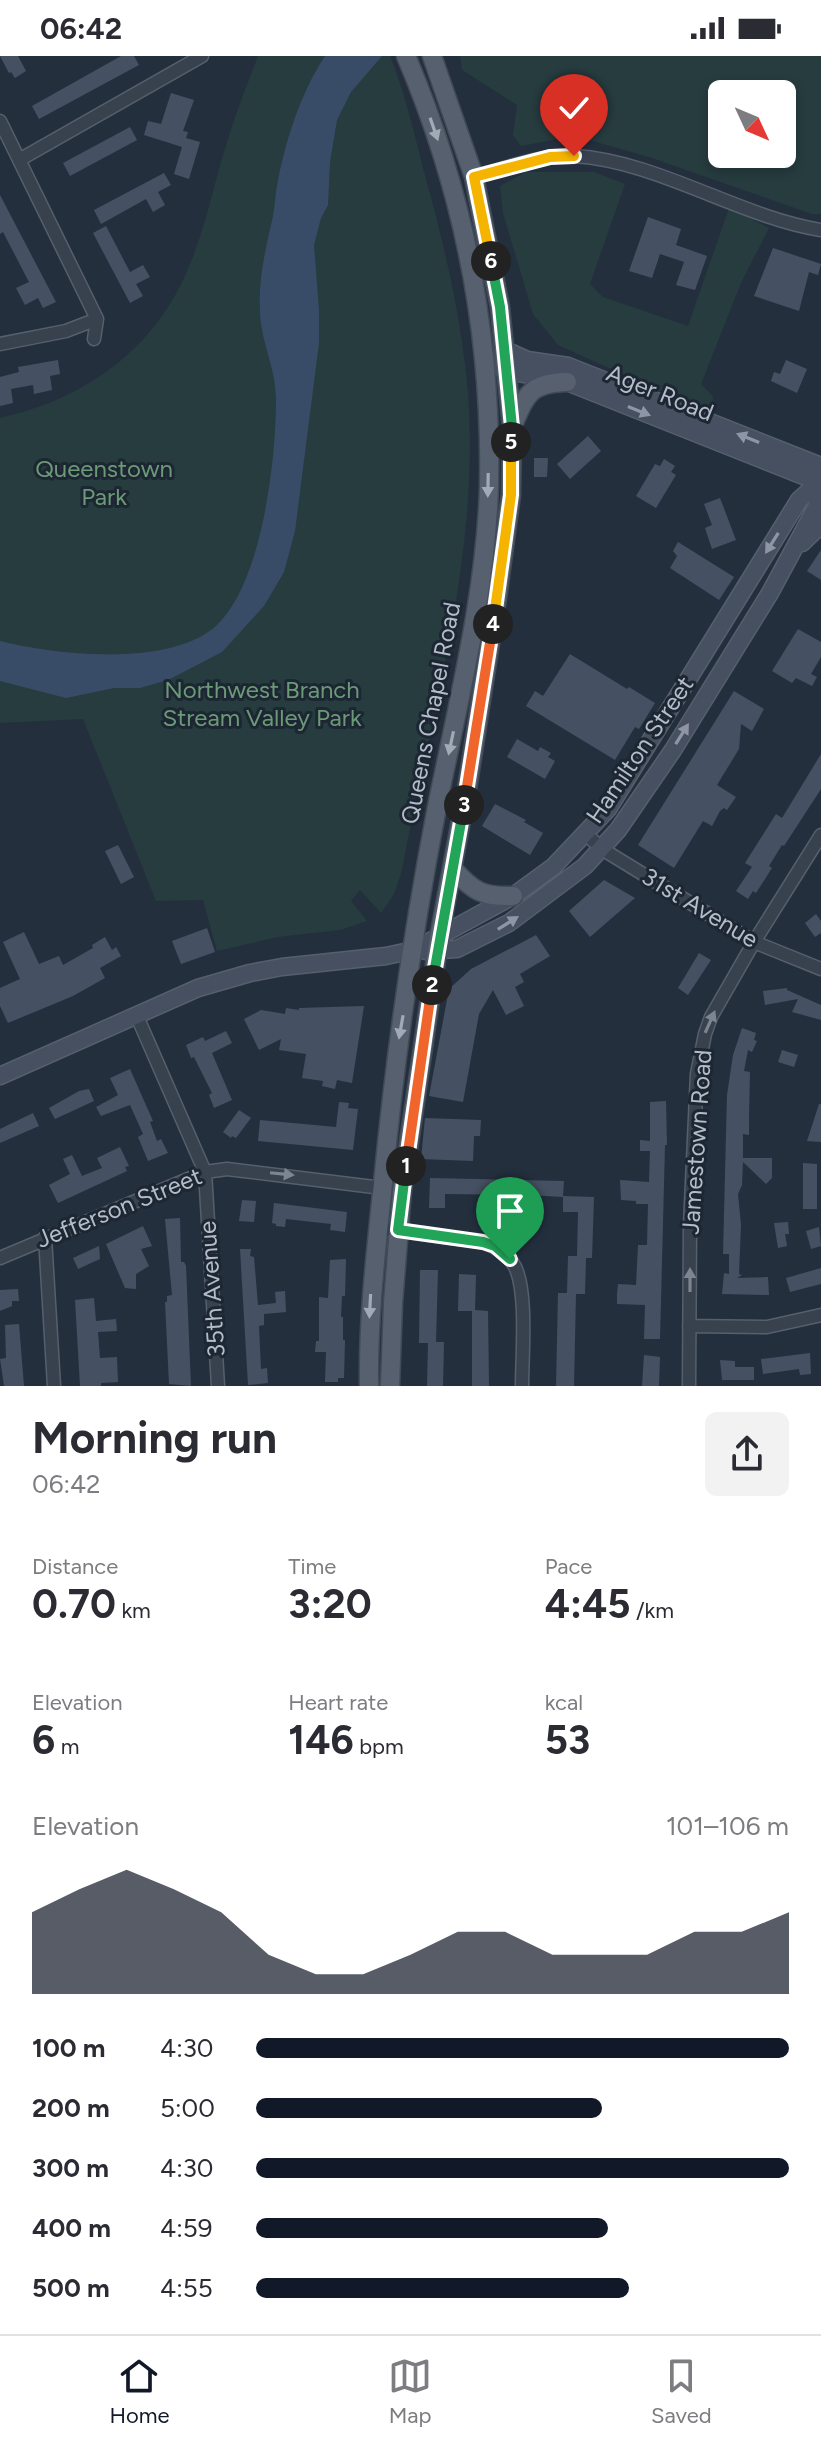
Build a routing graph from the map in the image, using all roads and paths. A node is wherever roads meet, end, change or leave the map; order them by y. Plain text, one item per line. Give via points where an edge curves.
1 (202, 56) edge
2 (406, 56) edge
3 (432, 56) edge
4 (2, 128) edge
5 (19, 160) junction
6 (474, 177) junction
7 (821, 230) edge
8 (97, 319) junction
9 (94, 339) dead end
10 (0, 344) edge
11 (503, 349) junction
12 (483, 352) junction
13 (507, 371) junction
14 (567, 382) junction
15 (512, 427) junction
16 (821, 466) edge
17 (821, 482) edge
18 (821, 525) edge
19 (790, 556) junction
20 (586, 834) junction
21 (821, 835) edge
22 (602, 849) junction
23 (453, 869) junction
24 (513, 896) junction
25 (754, 942) junction
26 (438, 945) junction
27 (414, 950) junction
28 (821, 969) edge
29 (136, 1014) junction
30 (1, 1072) edge
31 (205, 1172) junction
32 (382, 1188) junction
33 (377, 1228) junction
34 (398, 1230) junction
35 (45, 1237) junction
36 (0, 1258) edge
37 (821, 1315) edge
38 (689, 1326) junction
39 (54, 1386) edge
40 (218, 1386) edge
41 (369, 1386) edge
42 (390, 1386) edge
43 (522, 1386) edge
44 (689, 1386) edge

1 - 5 street
2 -> 12 main road, Queens Chapel Road via 462,221
3 - 6 main road, Queens Chapel Road
4 - 5 street
5 - 8 street
6 - 7 street via 550,157 594,158
6 - 11 main road, Queens Chapel Road via 500,307
8 - 9 street
8 - 10 street
11 - 13 main road, Queens Chapel Road
16 -> 11 main road, Ager Road via 568,366 527,360
12 - 13 main road, Ager Road
12 -> 27 main road, Queens Chapel Road via 487,526
13 - 14 main road, Ager Road
13 - 15 main road, Queens Chapel Road
14 - 15 main road via 547,382 531,390
14 -> 17 main road, Ager Road
15 - 23 main road, Queens Chapel Road via 511,495
17 - 19 main road, Hamilton Street via 817,506
17 -> 20 main road, Hamilton Street via 799,500 608,809
18 - 19 main road
22 -> 19 main road, Hamilton Street via 655,777
20 - 22 street, 31st Avenue
20 - 24 main road, Hamilton Street
21 - 25 street, Jamestown Road
22 - 25 street, 31st Avenue
26 -> 22 main road, Hamilton Street via 465,946 509,923
23 - 24 main road via 471,889
23 - 26 main road, Queens Chapel Road
24 - 26 main road, Hamilton Street
25 - 28 street, 31st Avenue
38 -> 25 street, Jamestown Road via 697,1074 711,1017
26 - 27 main road, Hamilton Street
26 - 34 main road, Queens Chapel Road
27 - 29 main road, Hamilton Street via 250,973
27 -> 32 main road, Queens Chapel Road
29 - 30 main road, Hamilton Street
29 - 31 street, 35th Avenue
31 -> 32 street, Jefferson Street via 227,1169
31 - 35 street, Jefferson Street
31 - 40 street, 35th Avenue
32 - 33 main road, Queens Chapel Road
33 - 34 street
33 -> 41 main road, Queens Chapel Road
34 - 42 main road, Queens Chapel Road
34 - 43 street via 483,1242 510,1259 521,1287
35 - 36 street, Jefferson Street
35 - 39 street
37 - 38 street via 767,1327
38 - 44 street, Jamestown Road

